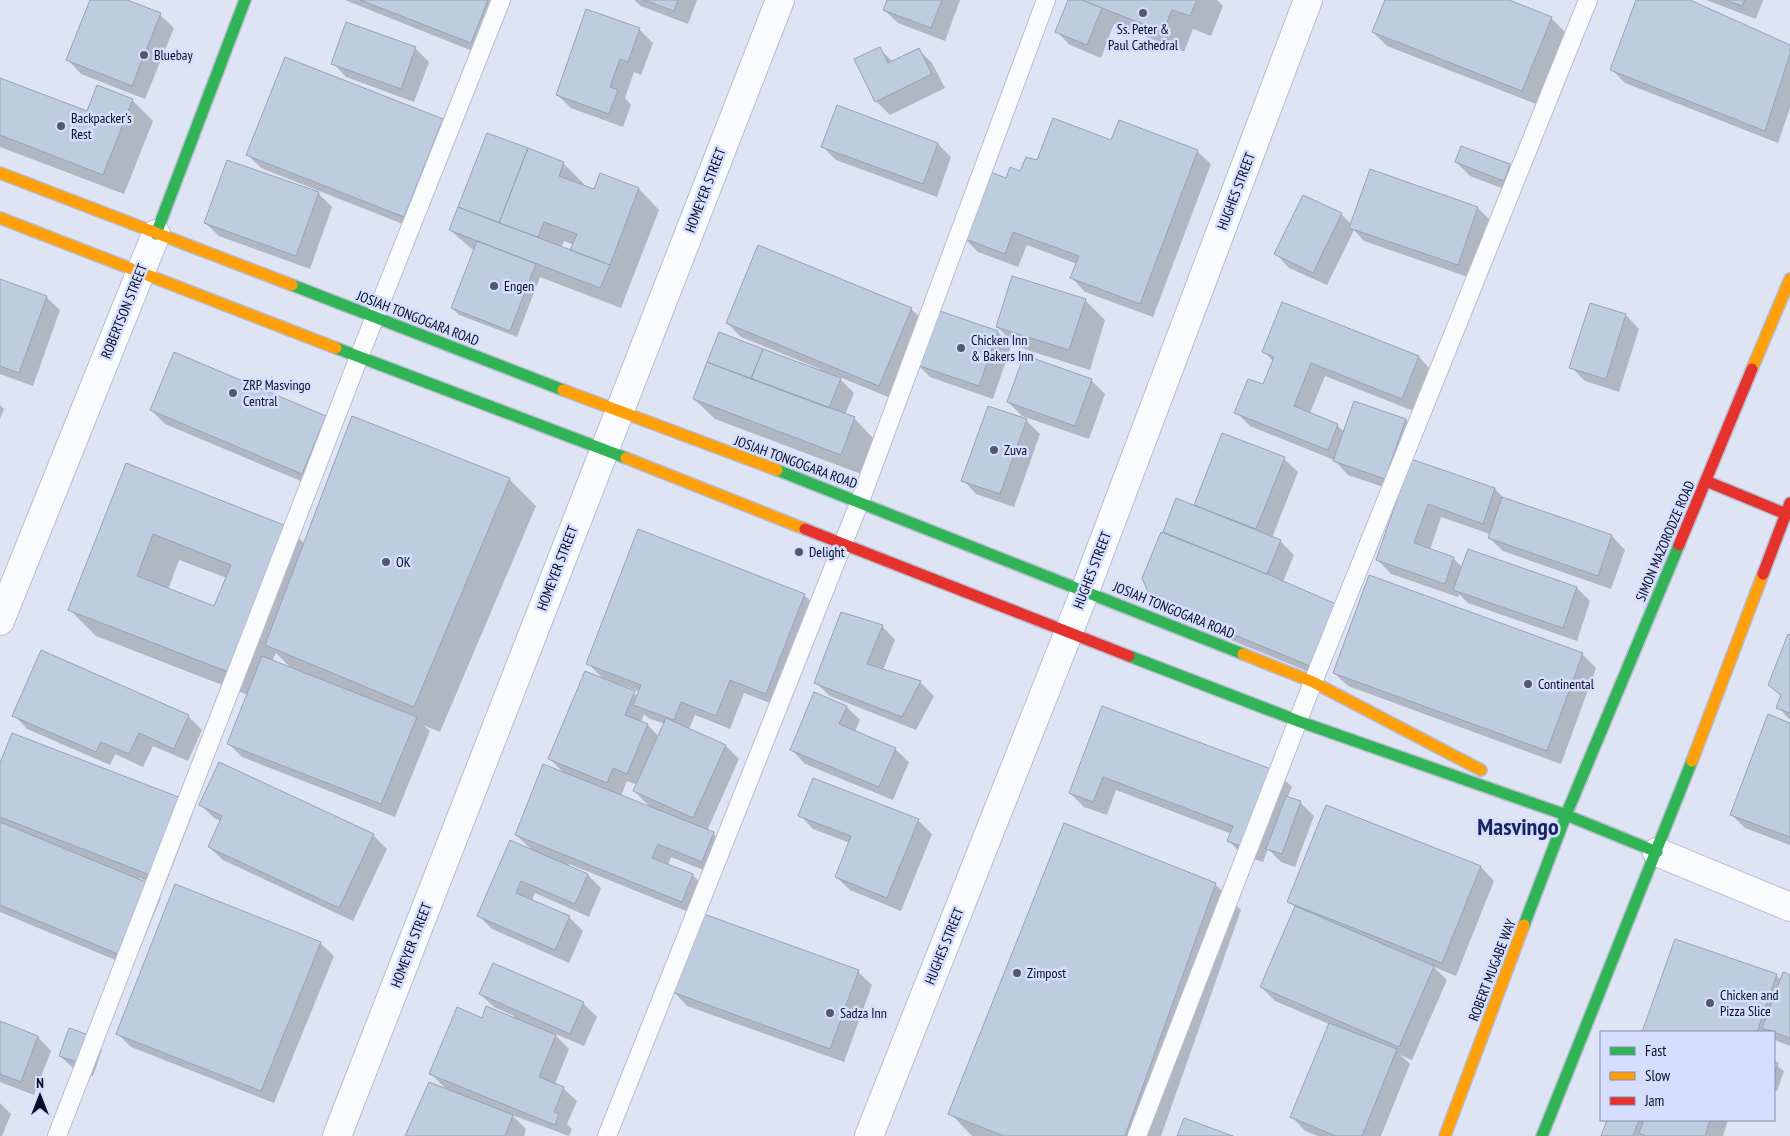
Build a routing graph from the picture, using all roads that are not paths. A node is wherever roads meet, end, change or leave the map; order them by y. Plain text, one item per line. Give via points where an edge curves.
1 (245, 0) edge
2 (501, 0) edge
3 (780, 0) edge
4 (1046, 0) edge
5 (1308, 0) edge
6 (1588, 0) edge
7 (0, 173) edge
8 (0, 218) edge
9 (156, 234) junction
10 (140, 272) junction
11 (1790, 279) edge
12 (375, 317) junction
13 (359, 357) junction
14 (618, 411) junction
15 (603, 448) junction
16 (1706, 481) junction
17 (860, 501) junction
18 (1788, 509) edge
19 (1085, 591) junction
20 (0, 621) edge
21 (1068, 633) junction
22 (1313, 682) junction
23 (1298, 721) junction
24 (1566, 815) junction
25 (1657, 852) junction
26 (1790, 906) edge
27 (57, 1136) edge
28 (337, 1136) edge
29 (607, 1136) edge
30 (869, 1136) edge
31 (1138, 1136) edge
32 (1445, 1136) edge
33 (1542, 1136) edge

1 - 9 main road, ROBERTSON STREET
2 - 12 lane
3 - 14 street, HOMEYER STREET
4 - 17 lane
5 - 19 street, HUGHES STREET
6 - 22 lane
7 - 9 main road, JOSIAH TONGOGARA ROAD
8 - 10 main road, JOSIAH TONGOGARA ROAD
9 - 10 street, ROBERTSON STREET
9 - 12 main road, JOSIAH TONGOGARA ROAD
10 - 13 main road, JOSIAH TONGOGARA ROAD
10 - 20 street, ROBERTSON STREET
11 - 16 main road, SIMON MAZORODZE ROAD
12 - 13 lane
12 - 14 main road, JOSIAH TONGOGARA ROAD
13 - 15 main road, JOSIAH TONGOGARA ROAD
13 - 27 lane
14 - 15 street, HOMEYER STREET
14 - 17 main road, JOSIAH TONGOGARA ROAD
15 - 21 main road, JOSIAH TONGOGARA ROAD
15 - 28 street, HOMEYER STREET
16 - 18 main road
16 - 24 main road, SIMON MAZORODZE ROAD
17 - 19 main road, JOSIAH TONGOGARA ROAD
17 - 29 lane
18 - 25 main road
19 - 21 street, HUGHES STREET
19 - 22 main road, JOSIAH TONGOGARA ROAD
21 - 23 main road, JOSIAH TONGOGARA ROAD
21 - 30 street, HUGHES STREET
22 - 23 lane
22 - 24 main road, JOSIAH TONGOGARA ROAD
23 - 24 main road, JOSIAH TONGOGARA ROAD
23 - 31 lane
24 - 25 main road, JOSIAH TONGOGARA ROAD
24 - 32 main road, ROBERT MUGABE WAY
25 - 26 street
25 - 33 main road

